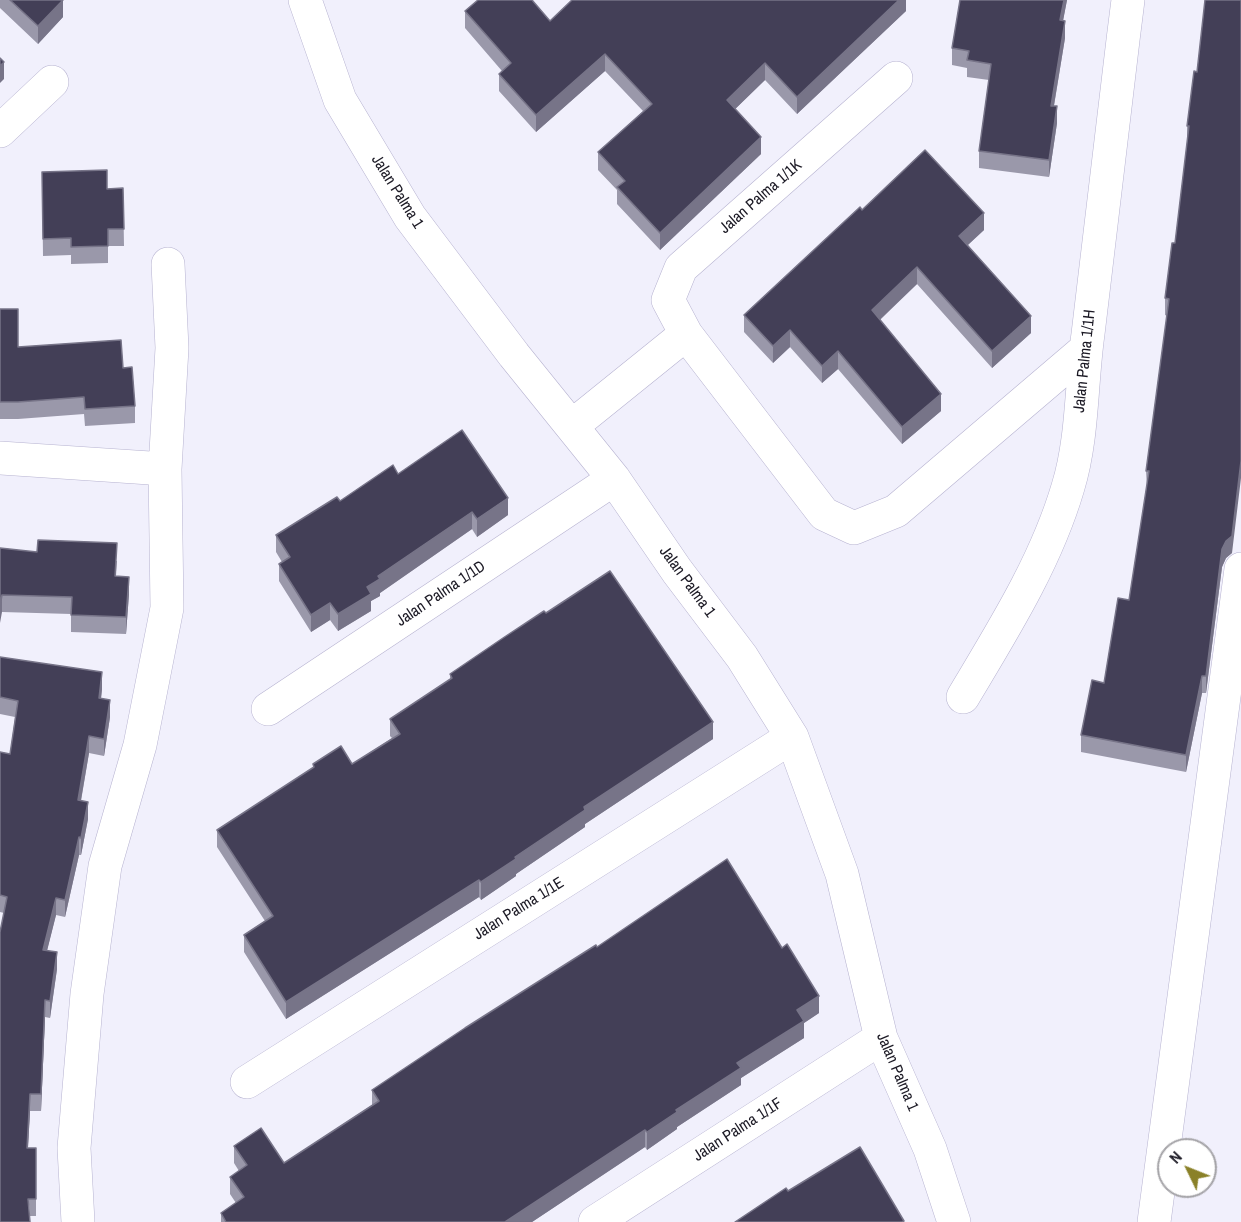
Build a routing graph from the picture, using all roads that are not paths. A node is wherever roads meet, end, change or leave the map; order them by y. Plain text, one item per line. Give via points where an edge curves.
1 (305, 0) edge
2 (1128, 0) edge
3 (896, 78) dead end
4 (52, 82) dead end
5 (0, 131) edge
6 (168, 264) dead end
7 (686, 334) junction
8 (1086, 349) junction
9 (572, 426) junction
10 (0, 458) edge
11 (165, 470) junction
12 (614, 479) junction
13 (1241, 569) edge
14 (963, 697) dead end
15 (268, 710) dead end
16 (792, 737) junction
17 (881, 1038) junction
18 (247, 1082) dead end
19 (78, 1222) edge
20 (595, 1222) edge
21 (954, 1222) edge
22 (1154, 1222) edge

1 - 9 street, Jalan Palma 1 via 340,100 410,217
2 - 8 street, Jalan Palma 1/1H
3 - 7 street, Jalan Palma 1/1K via 681,268 668,300
4 - 5 street
6 - 11 street via 172,348
7 - 8 street via 824,514 854,528 896,511
7 - 9 street
8 - 14 street, Jalan Palma 1/1H via 1069,485 1014,612
9 - 12 street, Jalan Palma 1
10 - 11 street
11 - 19 street via 167,608 140,745 105,866 87,993 74,1148
12 - 15 street, Jalan Palma 1/1D
12 - 16 street, Jalan Palma 1 via 742,657
13 - 22 street
16 - 17 street, Jalan Palma 1 via 842,874
16 - 18 street, Jalan Palma 1/1E
17 - 20 street, Jalan Palma 1/1F
17 - 21 street, Jalan Palma 1 via 930,1149

